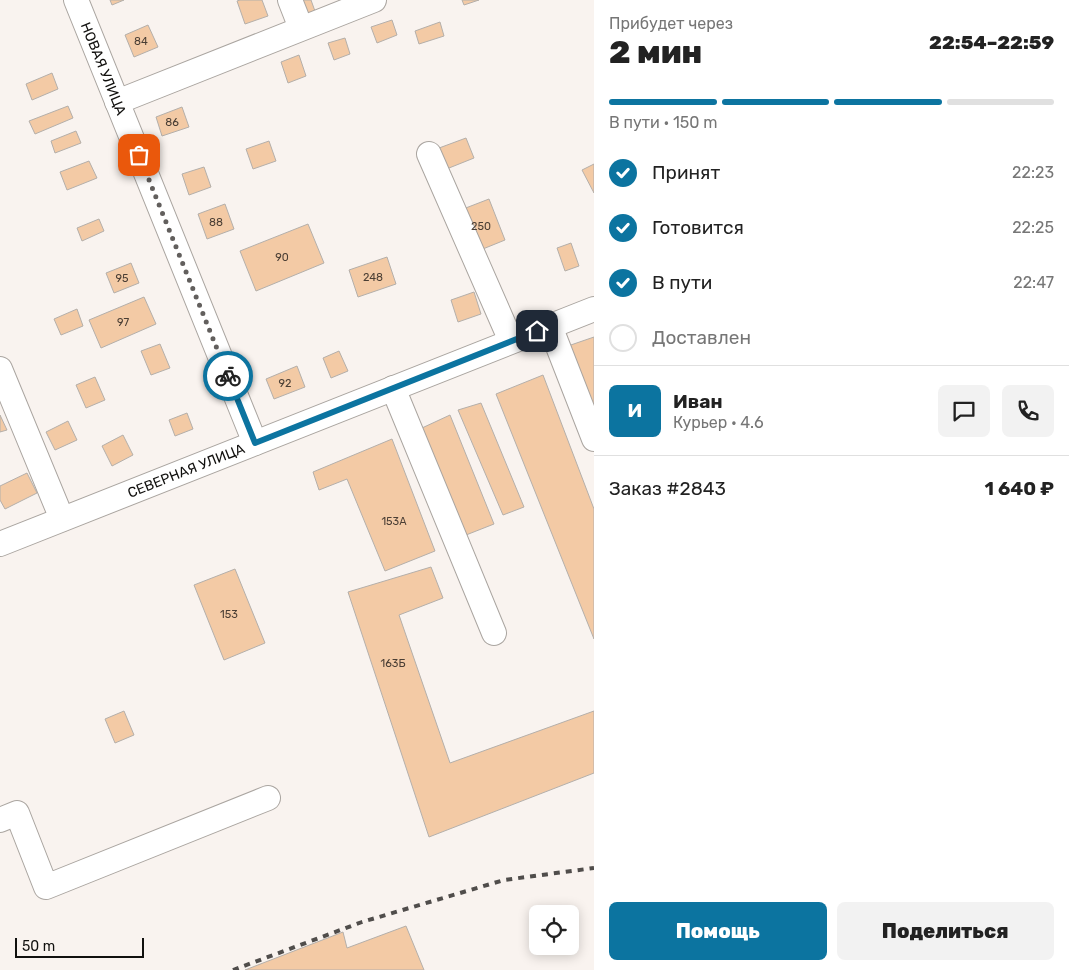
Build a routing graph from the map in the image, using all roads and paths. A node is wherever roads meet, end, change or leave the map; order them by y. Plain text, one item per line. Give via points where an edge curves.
1 (76, 0) edge
2 (290, 0) edge
3 (374, 0) edge
4 (301, 28) junction
5 (117, 102) junction
6 (429, 154) dead end
7 (594, 309) edge
8 (550, 326) junction
9 (511, 341) junction
10 (0, 369) edge
11 (393, 388) junction
12 (594, 439) edge
13 (255, 443) junction
14 (62, 519) junction
15 (0, 544) edge
16 (494, 633) dead end
17 (268, 798) dead end
18 (0, 820) edge

1 - 5 street, НОВАЯ УЛИЦА
2 - 4 street
3 - 4 street
4 - 5 street
5 - 13 street, НОВАЯ УЛИЦА
6 - 9 street
7 - 8 street, СЕВЕРНАЯ УЛИЦА
8 - 9 street, СЕВЕРНАЯ УЛИЦА
8 - 12 street
9 - 11 street, СЕВЕРНАЯ УЛИЦА
10 - 14 street
11 - 13 street, СЕВЕРНАЯ УЛИЦА
11 - 16 street
13 - 14 street, СЕВЕРНАЯ УЛИЦА
14 - 15 street, СЕВЕРНАЯ УЛИЦА
17 - 18 street via 46,887 17,813

